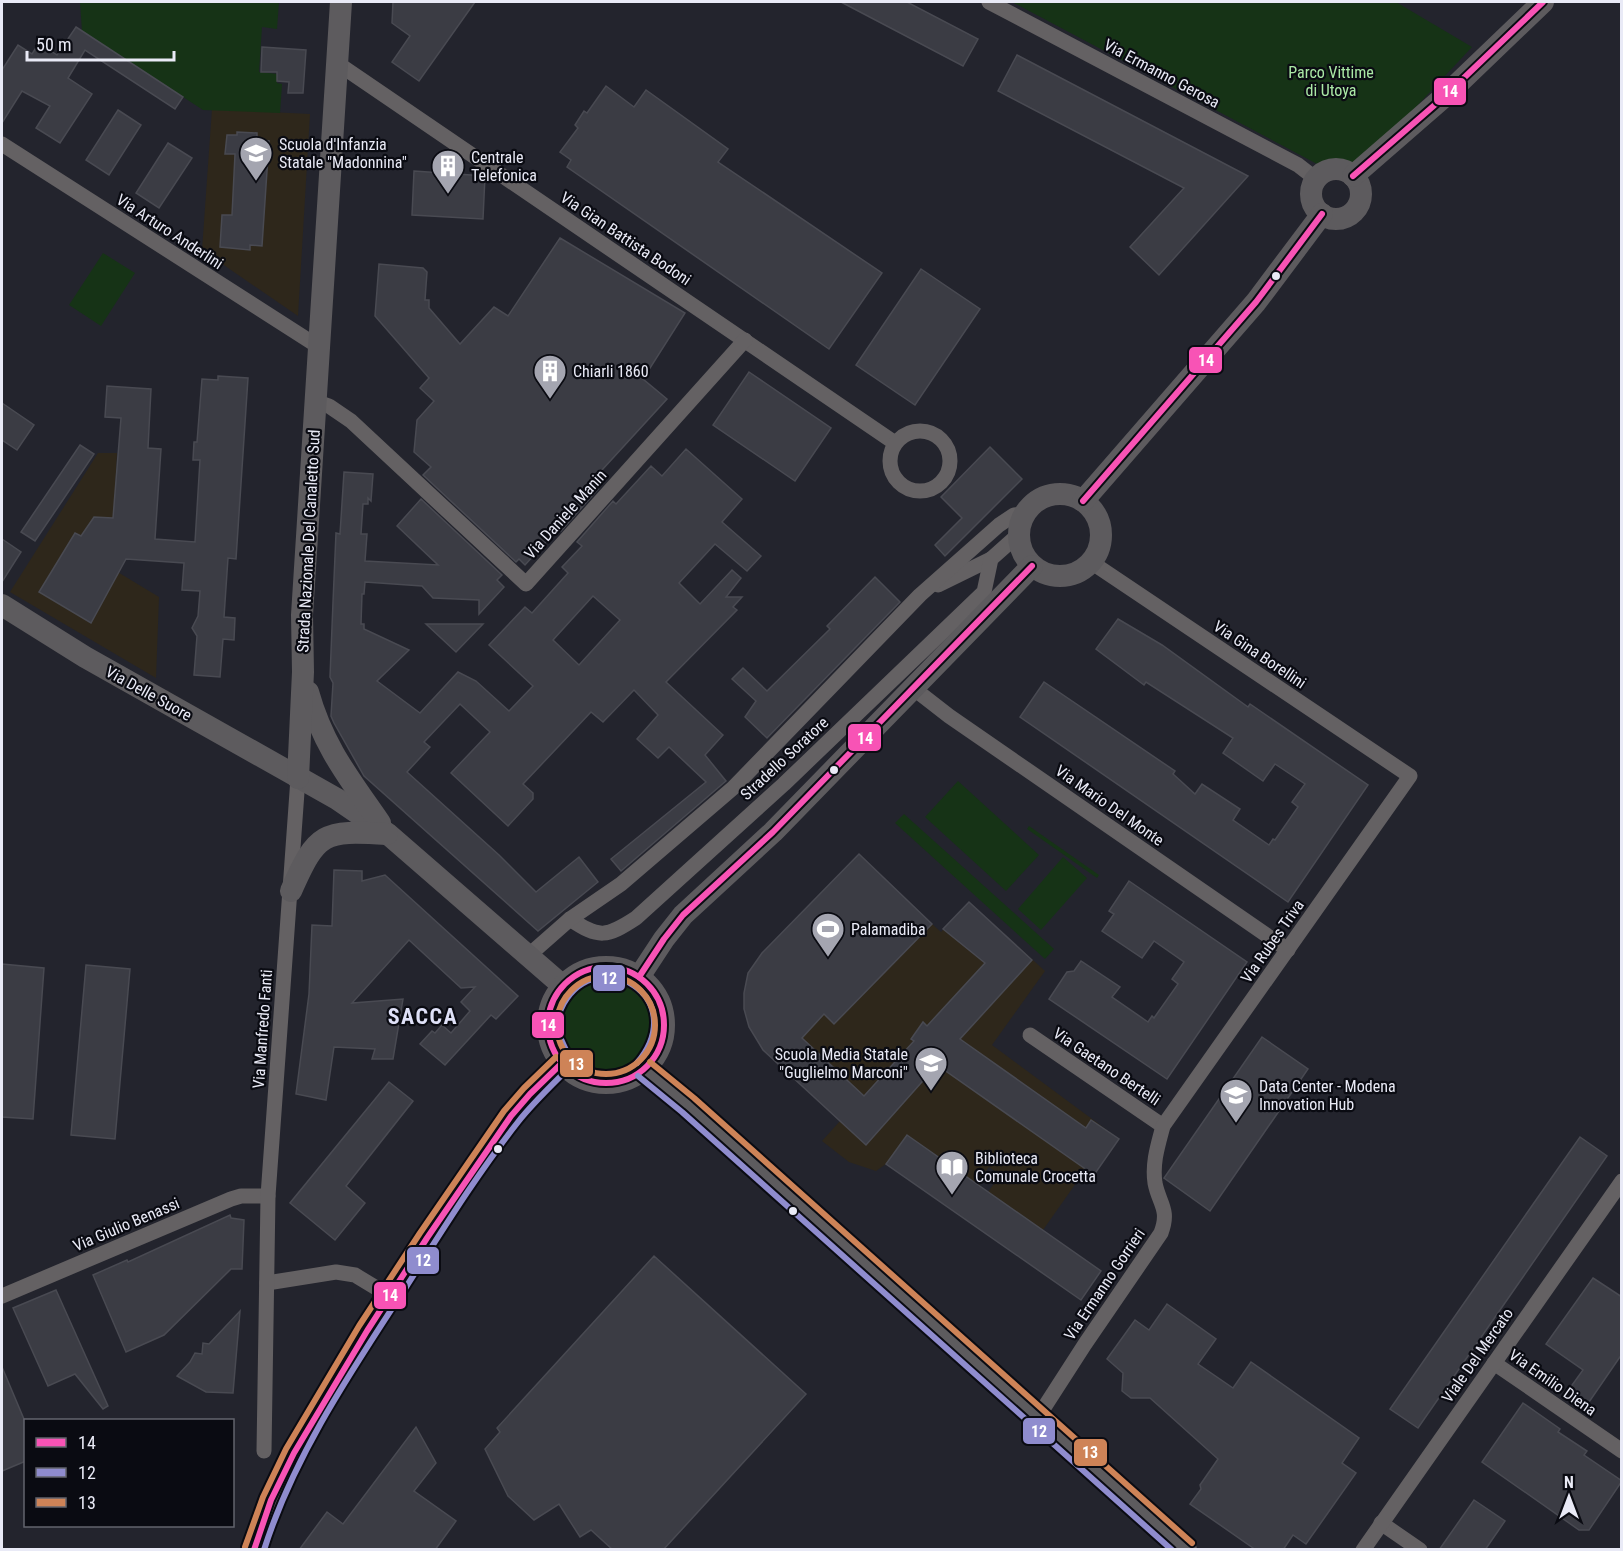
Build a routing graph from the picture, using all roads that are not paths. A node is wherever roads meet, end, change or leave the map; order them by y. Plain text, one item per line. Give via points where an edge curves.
1 (341, 2) edge
2 (989, 2) edge
3 (1543, 2) edge
4 (337, 63) junction
5 (2, 144) edge
6 (1353, 176) junction
7 (1316, 179) junction
8 (1322, 214) junction
9 (745, 340) junction
10 (319, 347) junction
11 (315, 401) junction
12 (895, 443) dead end
13 (1083, 501) junction
14 (1022, 524) junction
15 (991, 559) junction
16 (1091, 562) junction
17 (1032, 566) junction
18 (920, 595) junction
19 (2, 605) edge
20 (303, 672) junction
21 (913, 688) junction
22 (1410, 776) joint
23 (298, 778) junction
24 (388, 834) junction
25 (291, 891) junction
26 (570, 919) junction
27 (1288, 950) junction
28 (528, 956) junction
29 (639, 976) junction
30 (563, 986) junction
31 (1030, 1035) dead end
32 (562, 1063) junction
33 (644, 1069) junction
34 (1163, 1126) junction
35 (1622, 1181) edge
36 (268, 1196) junction
37 (267, 1283) junction
38 (388, 1295) junction
39 (2, 1296) edge
40 (1494, 1363) junction
41 (1038, 1417) junction
42 (264, 1451) dead end
43 (1622, 1451) edge
44 (1381, 1523) junction
45 (254, 1550) edge
46 (1186, 1550) edge
47 (1363, 1550) edge
48 (1420, 1550) edge

1 - 4 street, Strada Nazionale Del Canaletto Sud
2 - 7 street, Via Ermanno Gerosa via 1298,165
3 - 6 street via 1445,96
4 - 9 street, Via Gian Battista Bodoni
4 - 10 street, Strada Nazionale Del Canaletto Sud
5 - 10 street, Via Arturo Anderlini
6 - 7 street via 1338,169
6 - 8 street via 1361,190 1357,207 1337,219
7 - 8 street via 1312,202
8 - 13 street via 1256,302
9 - 11 street, Via Daniele Manin via 526,584 351,421
9 - 12 street, Via Gian Battista Bodoni
10 - 11 street, Strada Nazionale Del Canaletto Sud
11 - 20 street, Strada Nazionale Del Canaletto Sud via 302,615
13 - 14 street via 1070,495 1049,496 1039,500
13 - 16 street via 1095,513 1102,534
14 - 15 street, Stradello Soratore
14 - 17 street via 1022,551
14 - 18 street, Stradello Soratore via 1014,514
15 - 18 street, Stradello Soratore
15 - 26 street, Stradello Soratore via 984,591 784,784 636,918 604,934 594,933
16 - 17 street via 1078,573 1066,576 1042,573
16 - 22 street, Via Gina Borellini
17 - 21 street
18 - 26 street, Stradello Soratore via 733,788 621,884
19 - 23 street, Via Delle Suore via 85,657
20 - 23 street, Strada Nazionale Del Canaletto Sud
20 - 24 street via 328,747
21 - 27 street, Via Mario Del Monte
21 - 29 street via 773,832 683,915
22 - 27 street, Via Rubes Triva
23 - 24 street
23 - 25 street, Via Manfredo Fanti
24 - 25 street via 346,832 321,841 305,860
24 - 28 street
25 - 36 street, Via Manfredo Fanti
26 - 28 street, Stradello Soratore
27 - 34 street, Via Rubes Triva
28 - 30 street
29 - 30 street via 617,968 593,968
29 - 33 street via 653,990 664,1017 661,1045
30 - 32 street via 551,1007 548,1030
31 - 34 street, Via Gaetano Bertelli
32 - 33 street via 581,1077 607,1083
32 - 38 street via 511,1116
33 - 41 street
34 - 41 street, Via Ermanno Gorrieri via 1155,1169 1155,1184 1166,1213 1161,1233
35 - 40 street, Viale Del Mercato
36 - 37 street, Via Manfredo Fanti
36 - 39 street, Via Giulio Benassi via 231,1199
37 - 38 street via 336,1272 355,1275
37 - 42 street, Via Manfredo Fanti
38 - 45 street via 287,1465
40 - 43 street, Via Emilio Diena
40 - 44 street, Viale Del Mercato
41 - 46 street
44 - 47 street, Viale Del Mercato
44 - 48 street

